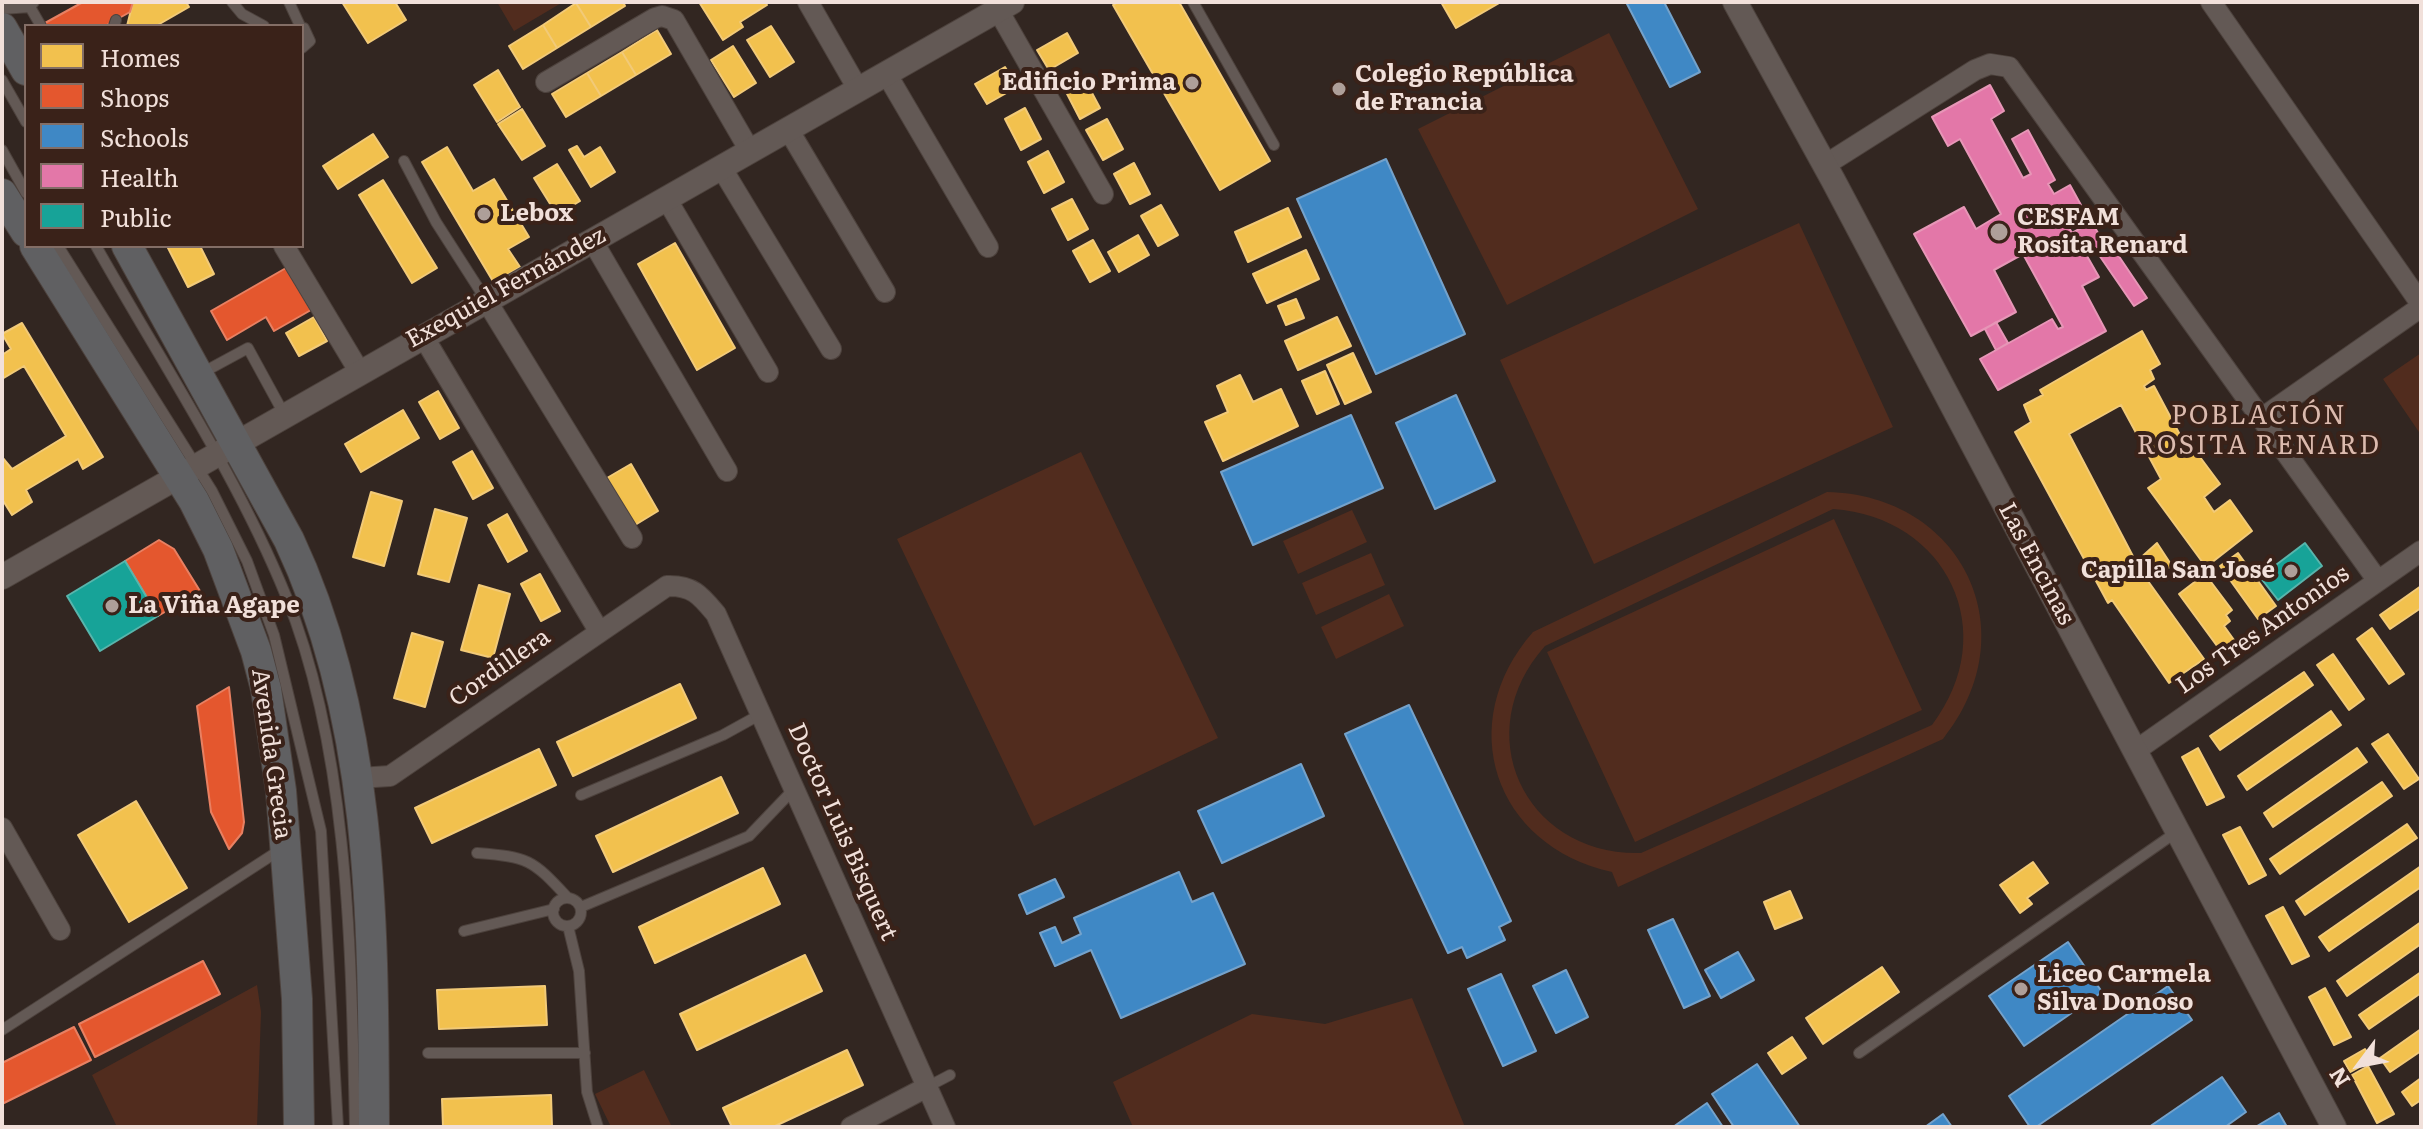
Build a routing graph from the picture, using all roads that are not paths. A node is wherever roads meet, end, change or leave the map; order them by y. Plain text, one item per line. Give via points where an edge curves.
1 (232, 2) edge
2 (289, 2) edge
3 (808, 2) edge
4 (1193, 2) edge
5 (1735, 2) edge
6 (2211, 2) edge
7 (32, 4) edge
8 (1005, 6) edge
9 (2, 9) edge
10 (40, 24) edge
11 (260, 24) edge
12 (300, 24) edge
13 (2, 28) edge
14 (24, 66) edge
15 (886, 73) junction
16 (2, 80) edge
17 (546, 82) dead end
18 (858, 89) junction
19 (24, 118) edge
20 (788, 129) junction
21 (1274, 145) dead end
22 (2, 150) edge
23 (750, 151) junction
24 (404, 161) dead end
25 (1825, 165) junction
26 (721, 167) junction
27 (24, 189) edge
28 (2, 194) edge
29 (1103, 194) dead end
30 (666, 198) junction
31 (21, 230) edge
32 (592, 240) junction
33 (988, 247) dead end
34 (35, 248) edge
35 (59, 248) edge
36 (97, 248) edge
37 (128, 248) edge
38 (285, 248) edge
39 (885, 292) dead end
40 (486, 300) junction
41 (2421, 306) edge
42 (423, 336) junction
43 (831, 349) dead end
44 (359, 371) junction
45 (768, 372) dead end
46 (200, 374) junction
47 (284, 414) junction
48 (2262, 418) junction
49 (206, 460) junction
50 (727, 471) dead end
51 (632, 538) dead end
52 (2421, 551) edge
53 (2, 577) edge
54 (2378, 581) junction
55 (667, 586) joint
56 (599, 631) junction
57 (761, 714) junction
58 (2135, 751) junction
59 (359, 778) junction
60 (794, 789) junction
61 (581, 795) dead end
62 (2, 828) edge
63 (2178, 831) junction
64 (285, 846) junction
65 (477, 853) dead end
66 (567, 897) junction
67 (581, 907) junction
68 (554, 909) junction
69 (568, 926) junction
70 (60, 930) dead end
71 (464, 931) dead end
72 (2, 1030) edge
73 (428, 1053) dead end
74 (585, 1053) junction
75 (1859, 1053) dead end
76 (950, 1075) dead end
77 (927, 1087) junction
78 (299, 1127) edge
79 (338, 1127) edge
80 (355, 1127) edge
81 (374, 1127) edge
82 (598, 1127) edge
83 (851, 1127) edge
84 (945, 1127) edge
85 (2334, 1127) edge

1 - 11 lane
2 - 12 lane
3 - 18 street
4 - 21 lane
5 - 25 street, Las Encinas
6 - 41 street
7 - 9 lane
7 - 10 lane
8 - 15 street, Exequiel Fernández
8 - 29 street
13 - 14 main road
15 - 18 street, Exequiel Fernández
15 - 33 street
16 - 19 lane
17 - 23 street via 655,18 668,17
18 - 20 street, Exequiel Fernández
20 - 23 street, Exequiel Fernández
20 - 39 street
22 - 27 lane
23 - 26 street, Exequiel Fernández
24 - 40 lane
25 - 48 street via 1975,70 1999,63 2017,74
25 - 58 street, Las Encinas
26 - 30 street, Exequiel Fernández
26 - 43 street
28 - 31 main road, Avenida Grecia
30 - 32 street, Exequiel Fernández
30 - 45 street
32 - 40 street, Exequiel Fernández
32 - 50 street
34 - 49 main road, Avenida Grecia
35 - 49 lane
36 - 49 lane
37 - 46 main road, Avenida Grecia
38 - 44 street
40 - 42 street, Exequiel Fernández
40 - 51 street
41 - 48 street
42 - 44 street, Exequiel Fernández
42 - 56 street
44 - 47 street, Exequiel Fernández
46 - 47 lane via 248,348
46 - 49 main road, Avenida Grecia
47 - 49 street, Exequiel Fernández
48 - 54 street
49 - 53 street, Exequiel Fernández
49 - 59 main road, Avenida Grecia via 306,576 337,671
49 - 64 main road, Avenida Grecia via 218,549 256,651 276,747
49 - 79 lane via 274,635 321,831
49 - 80 lane via 261,539 287,598 327,735 351,992
52 - 54 street, Los Tres Antonios
54 - 58 street, Los Tres Antonios
55 - 56 street, Cordillera
55 - 57 street, Doctor Luis Bisquert via 685,585 716,614
56 - 59 street, Cordillera via 390,776
57 - 60 street, Doctor Luis Bisquert
57 - 61 lane
58 - 63 street, Las Encinas
59 - 81 main road, Avenida Grecia via 373,982
60 - 67 lane via 749,836
60 - 77 street, Doctor Luis Bisquert
62 - 70 street
63 - 75 lane
63 - 85 street, Las Encinas
64 - 72 lane
64 - 78 main road, Avenida Grecia via 297,999
65 - 66 lane via 522,857
66 - 67 lane
66 - 68 lane
67 - 69 lane via 579,920
68 - 69 lane via 557,921
68 - 71 lane
69 - 74 lane via 579,971
73 - 74 lane
74 - 82 lane via 589,1102
76 - 77 lane
77 - 83 street
77 - 84 street, Doctor Luis Bisquert

